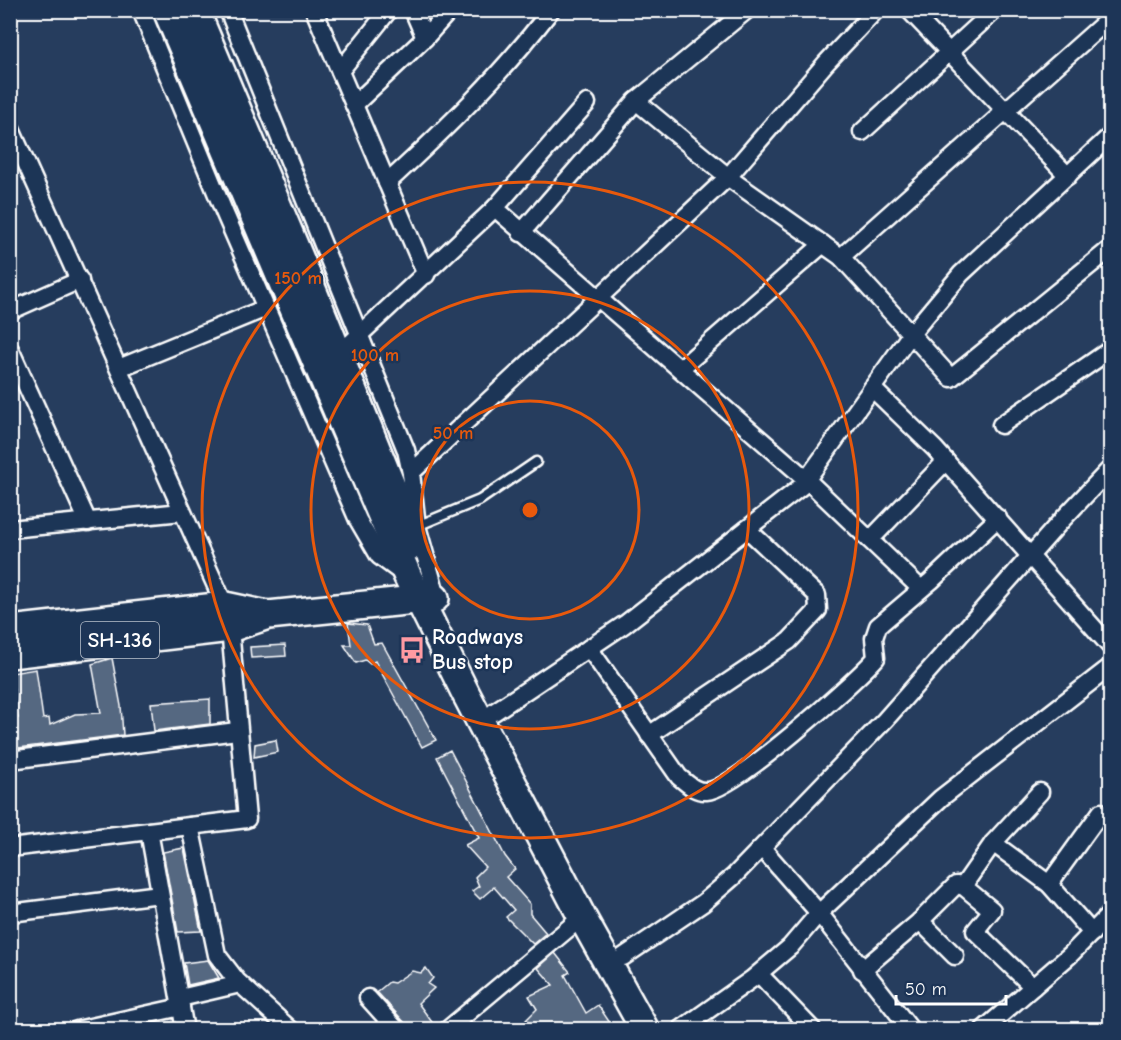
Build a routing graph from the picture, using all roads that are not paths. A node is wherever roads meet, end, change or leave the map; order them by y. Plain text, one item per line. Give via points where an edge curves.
1 (141, 10) edge
2 (167, 10) edge
3 (195, 10) edge
4 (228, 10) edge
5 (314, 10) edge
6 (389, 10) edge
7 (413, 10) edge
8 (450, 10) edge
9 (551, 10) edge
10 (747, 10) edge
11 (876, 10) edge
12 (909, 10) edge
13 (995, 10) edge
14 (1110, 18) edge
15 (425, 38) junction
16 (950, 54) junction
17 (340, 71) junction
18 (636, 101) junction
19 (587, 103) dead end
20 (354, 105) junction
21 (1006, 112) junction
22 (10, 127) edge
23 (862, 132) dead end
24 (1110, 136) edge
25 (1068, 176) junction
26 (728, 177) junction
27 (387, 183) junction
28 (495, 208) junction
29 (521, 233) junction
30 (823, 244) junction
31 (1110, 249) edge
32 (841, 257) junction
33 (426, 275) junction
34 (80, 280) junction
35 (598, 298) junction
36 (266, 308) junction
37 (10, 311) edge
38 (911, 334) junction
39 (359, 336) junction
40 (10, 349) edge
41 (1110, 350) edge
42 (338, 355) junction
43 (118, 368) junction
44 (681, 368) junction
45 (873, 388) junction
46 (1001, 426) dead end
47 (946, 461) junction
48 (536, 462) dead end
49 (1110, 469) edge
50 (411, 473) junction
51 (807, 480) junction
52 (182, 512) junction
53 (998, 518) junction
54 (88, 522) junction
55 (417, 526) junction
56 (747, 529) junction
57 (10, 530) edge
58 (870, 540) junction
59 (1031, 555) junction
60 (921, 590) junction
61 (421, 591) junction
62 (228, 617) junction
63 (10, 630) edge
64 (1110, 646) edge
65 (589, 648) junction
66 (10, 654) edge
67 (1110, 667) edge
68 (494, 712) junction
69 (237, 731) junction
70 (649, 735) junction
71 (10, 760) edge
72 (1040, 792) dead end
73 (1101, 812) dead end
74 (190, 826) junction
75 (149, 831) junction
76 (993, 843) junction
77 (10, 848) edge
78 (762, 848) junction
79 (1049, 884) junction
80 (963, 886) junction
81 (160, 894) junction
82 (10, 913) edge
83 (819, 913) junction
84 (1110, 914) edge
85 (582, 917) junction
86 (920, 921) junction
87 (1092, 933) junction
88 (955, 956) dead end
89 (623, 957) junction
90 (862, 970) junction
91 (759, 974) junction
92 (240, 984) junction
93 (1033, 987) junction
94 (368, 998) dead end
95 (180, 1003) junction
96 (644, 1027) edge
97 (77, 1029) edge
98 (185, 1029) edge
99 (289, 1029) edge
100 (397, 1029) edge
101 (447, 1029) edge
102 (680, 1029) edge
103 (813, 1029) edge
104 (911, 1029) edge
105 (983, 1029) edge

1 - 36 street
2 - 61 main road
3 - 42 main road
4 - 39 street
5 - 17 street
6 - 17 street
7 - 15 street
8 - 15 street
9 - 27 street via 460,116
10 - 18 street
11 - 26 street
12 - 16 street
13 - 16 street
14 - 21 street
15 - 20 street
16 - 21 street
16 - 23 street
17 - 20 street
18 - 26 street
18 - 29 street
19 - 28 street
20 - 27 street
21 - 25 street
21 - 32 street
22 - 34 street
24 - 25 street
25 - 38 street via 961,274
26 - 30 street
26 - 35 street
27 - 33 street
28 - 29 street
28 - 33 street
29 - 35 street
30 - 32 street
30 - 44 street
31 - 38 street via 951,378
32 - 38 street
33 - 39 street
34 - 37 street
34 - 43 street
35 - 44 street
35 - 50 street
36 - 43 street
36 - 61 street via 358,520 379,556
38 - 45 street
39 - 42 street
39 - 50 street via 406,450
40 - 54 street
41 - 46 street
42 - 61 main road
43 - 52 street
44 - 51 street
45 - 47 street
45 - 51 street
47 - 53 street
47 - 58 street
48 - 55 lane via 480,500
49 - 59 street
50 - 55 street
51 - 56 street
51 - 58 street
52 - 54 street
52 - 62 street
53 - 59 street
53 - 60 street
54 - 57 street
55 - 61 street
56 - 65 street
56 - 70 street via 817,595 818,610 789,641
58 - 60 street
59 - 64 street
59 - 78 street via 885,720
60 - 70 street via 878,626 874,638 876,658 862,674 726,785 709,792 697,790 679,777
61 - 62 main road, SH-136 via 268,615
61 - 68 main road
61 - 85 main road
62 - 63 main road, SH-136
62 - 66 main road, SH-136
62 - 69 street
65 - 68 street
65 - 70 street
67 - 83 street via 941,798
68 - 89 main road
69 - 71 street
69 - 74 street via 247,819
72 - 76 street
73 - 79 street
74 - 75 street
74 - 92 street via 217,955
75 - 77 street
75 - 81 street
76 - 79 street
76 - 80 street
78 - 83 street
78 - 89 street via 703,903
79 - 87 street
80 - 86 street via 956,885
80 - 93 street via 992,910 975,931
81 - 82 street
81 - 95 street
83 - 90 street
83 - 91 street via 790,947
84 - 87 street
85 - 96 main road
85 - 101 street
86 - 88 street
86 - 90 street
87 - 93 street
89 - 96 main road
90 - 104 street
91 - 102 street
91 - 103 street
92 - 95 street
92 - 99 street
93 - 105 street
94 - 100 street
95 - 97 street
95 - 98 street

